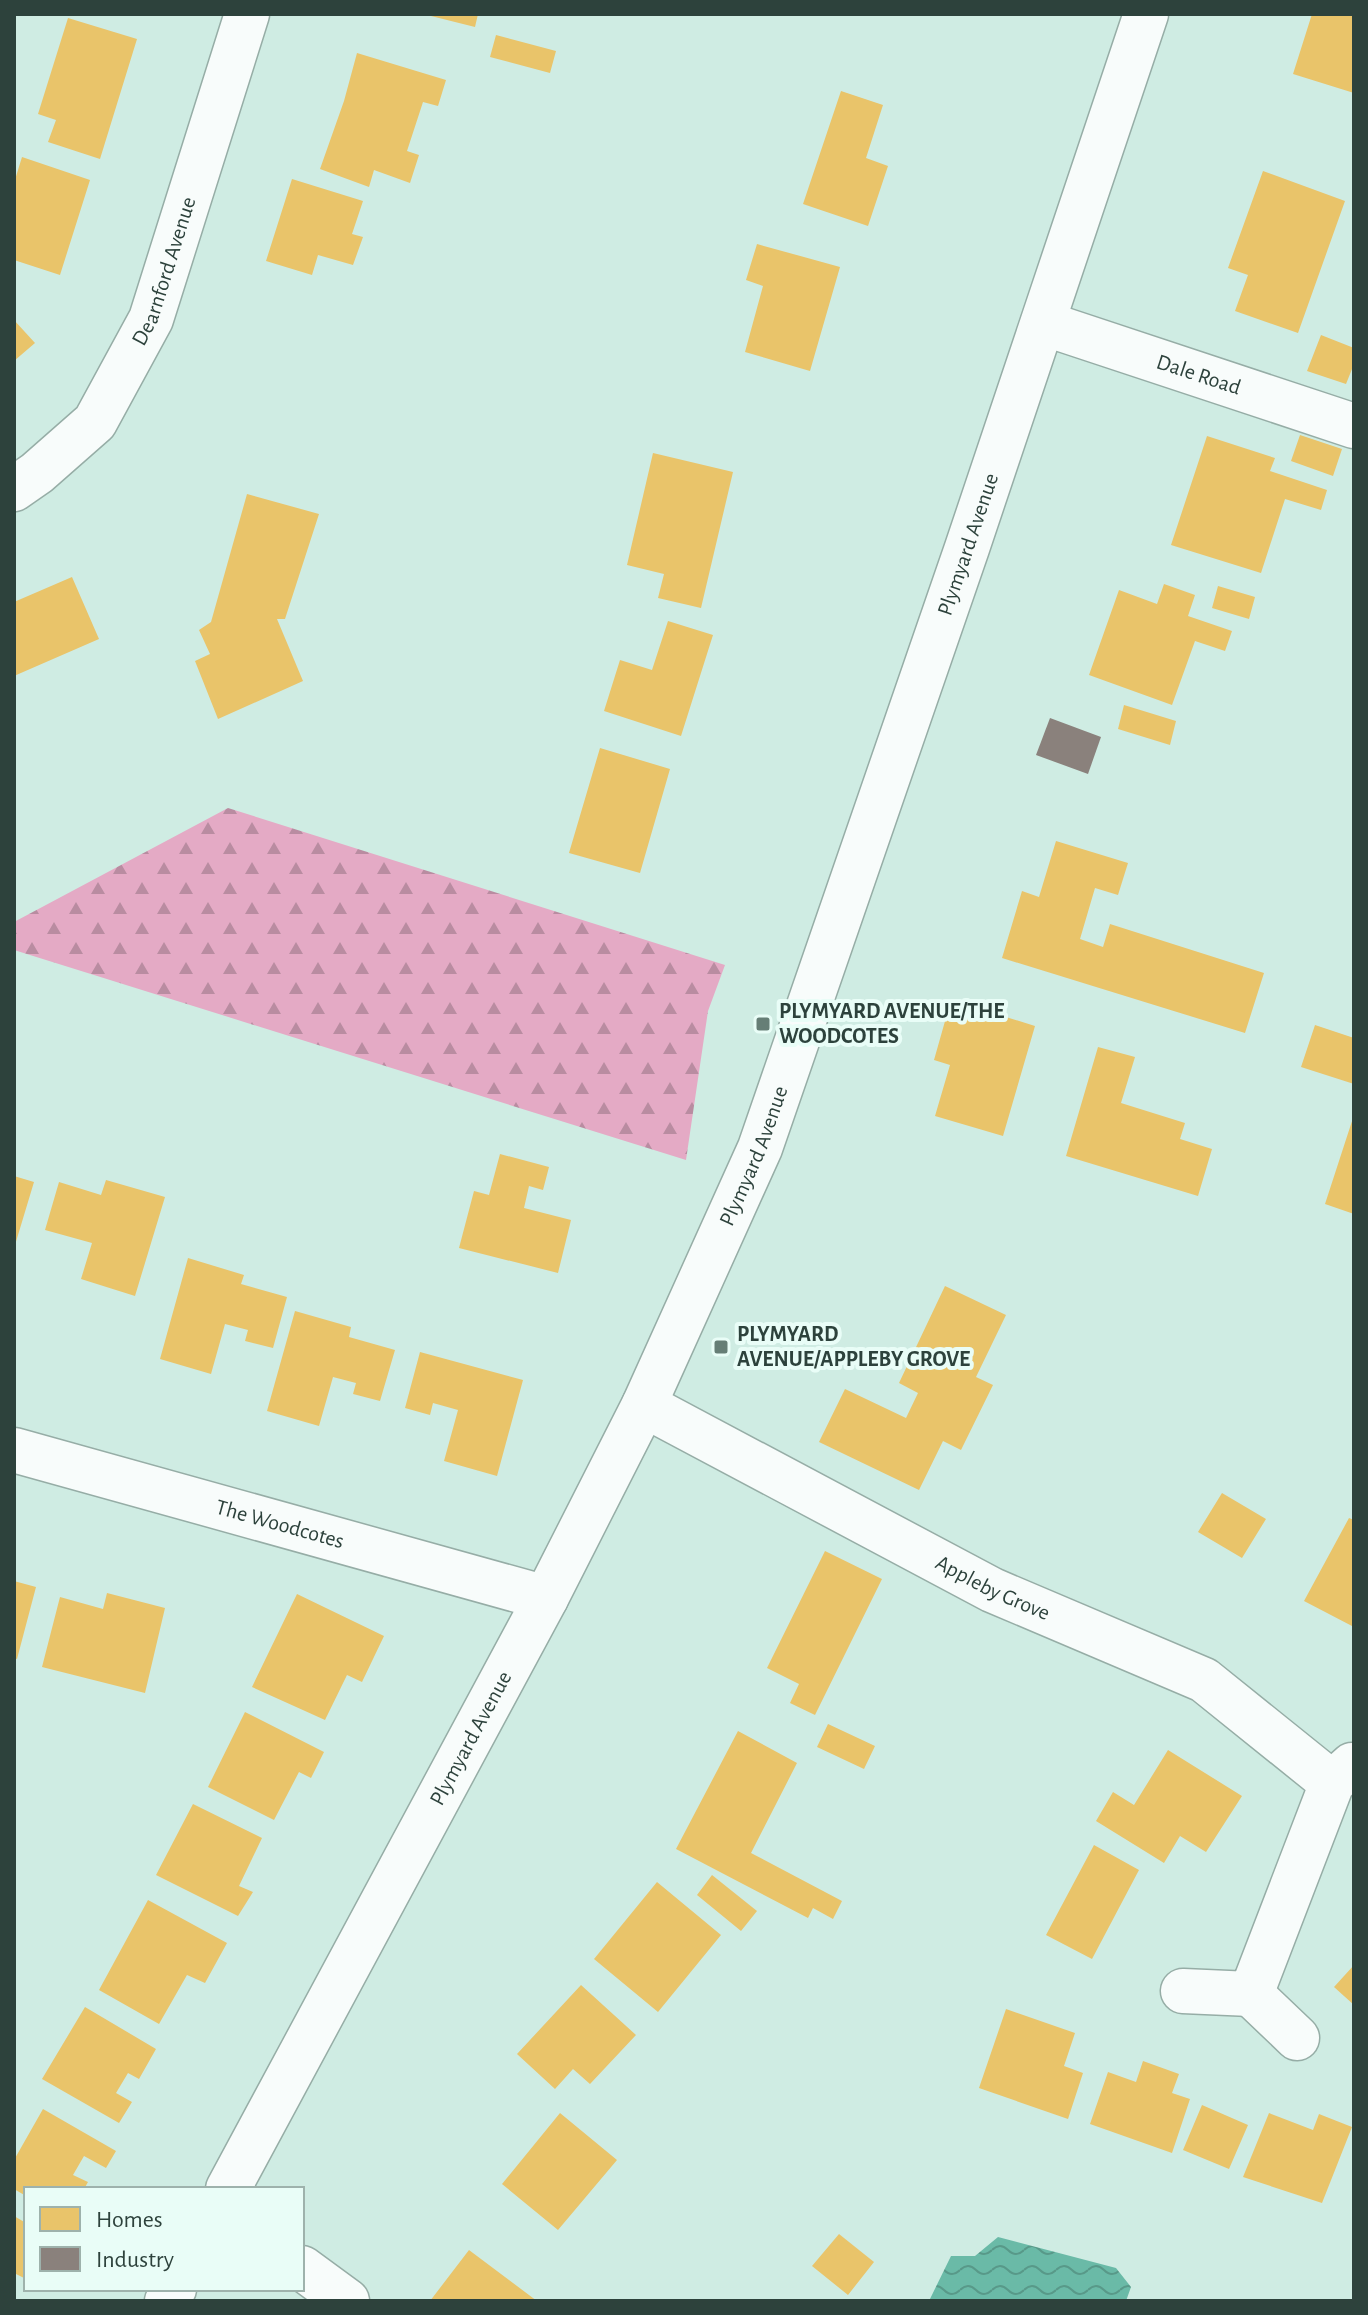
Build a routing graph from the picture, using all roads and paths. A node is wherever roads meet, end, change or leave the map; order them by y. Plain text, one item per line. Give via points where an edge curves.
1 (247, 14) edge
2 (1146, 14) edge
3 (1043, 323) junction
4 (1354, 426) edge
5 (14, 489) edge
6 (644, 1405) junction
7 (14, 1450) edge
8 (546, 1598) junction
9 (1343, 1774) edge
10 (1183, 1991) dead end
11 (1251, 1994) junction
12 (1297, 2038) dead end
13 (229, 2187) edge
14 (304, 2269) edge
15 (347, 2301) edge

1 - 5 street, Dearnford Avenue via 151,319 95,422
2 - 3 street, Plymyard Avenue
3 - 4 street, Dale Road
3 - 6 street, Plymyard Avenue via 760,1148
6 - 8 street, Plymyard Avenue
6 - 9 street, Appleby Grove via 992,1590 1204,1680
7 - 8 street, The Woodcotes
8 - 13 street, Plymyard Avenue
9 - 11 street, Appleby Grove
10 - 11 street
11 - 12 street
14 - 15 street

